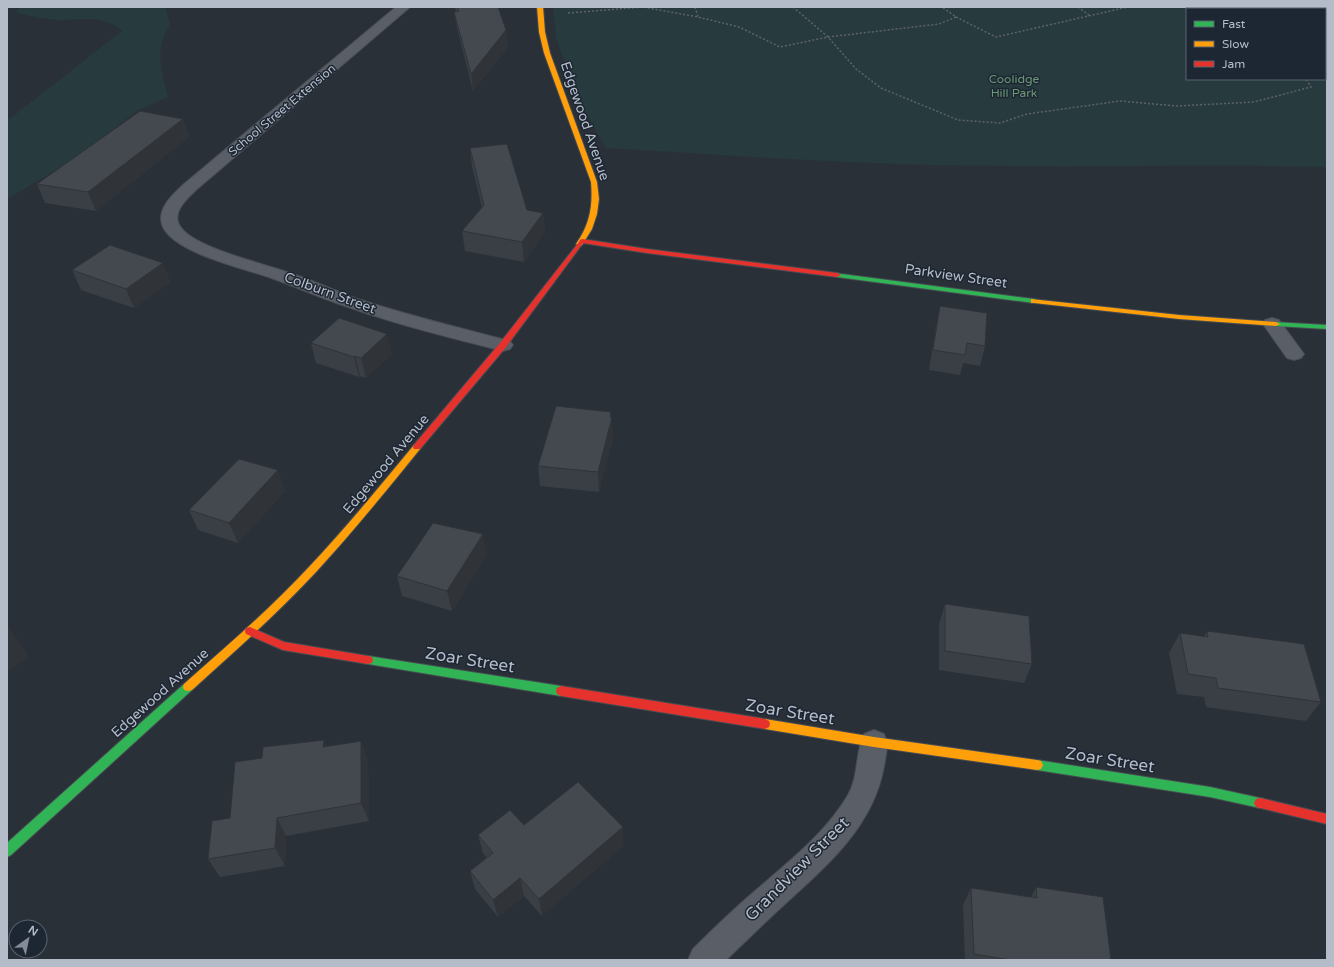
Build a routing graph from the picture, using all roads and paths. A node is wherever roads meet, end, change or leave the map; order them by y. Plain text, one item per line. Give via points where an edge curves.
1 (404, 7) edge
2 (695, 7) edge
3 (793, 7) edge
4 (942, 7) edge
5 (1078, 7) edge
6 (1128, 7) edge
7 (540, 11) edge
8 (956, 16) junction
9 (1090, 16) junction
10 (698, 17) junction
11 (828, 37) junction
12 (1307, 80) edge
13 (169, 220) joint
14 (582, 240) junction
15 (1272, 324) junction
16 (1327, 327) edge
17 (503, 345) junction
18 (1294, 354) dead end
19 (250, 631) junction
20 (874, 742) junction
21 (1327, 819) edge
22 (7, 851) edge
23 (704, 960) edge

1 - 13 street, School Street Extension via 190,187 170,209
2 - 10 path
3 - 11 path
4 - 8 path
5 - 9 path
6 - 9 path
7 - 10 path via 643,7
7 - 14 street, Edgewood Avenue via 547,53 594,182 594,215 591,228
8 - 9 path via 996,37
8 - 11 path via 939,24
10 - 11 path via 739,27 780,47
11 - 12 path via 856,69 881,88 958,120 1000,123 1027,114 1120,100 1177,106 1254,102 1311,88
13 - 17 street, Colburn Street via 173,229 196,247 364,307
14 - 15 street, Parkview Street via 647,251 1120,312
14 - 17 street, Edgewood Avenue
15 - 16 street, Parkview Street
15 - 18 street
17 - 19 street, Edgewood Avenue via 349,529
19 - 20 street, Zoar Street via 283,646
19 - 22 street, Edgewood Avenue
20 - 21 street, Zoar Street via 1187,788
20 - 23 street, Grandview Street via 870,777 859,803 844,827

